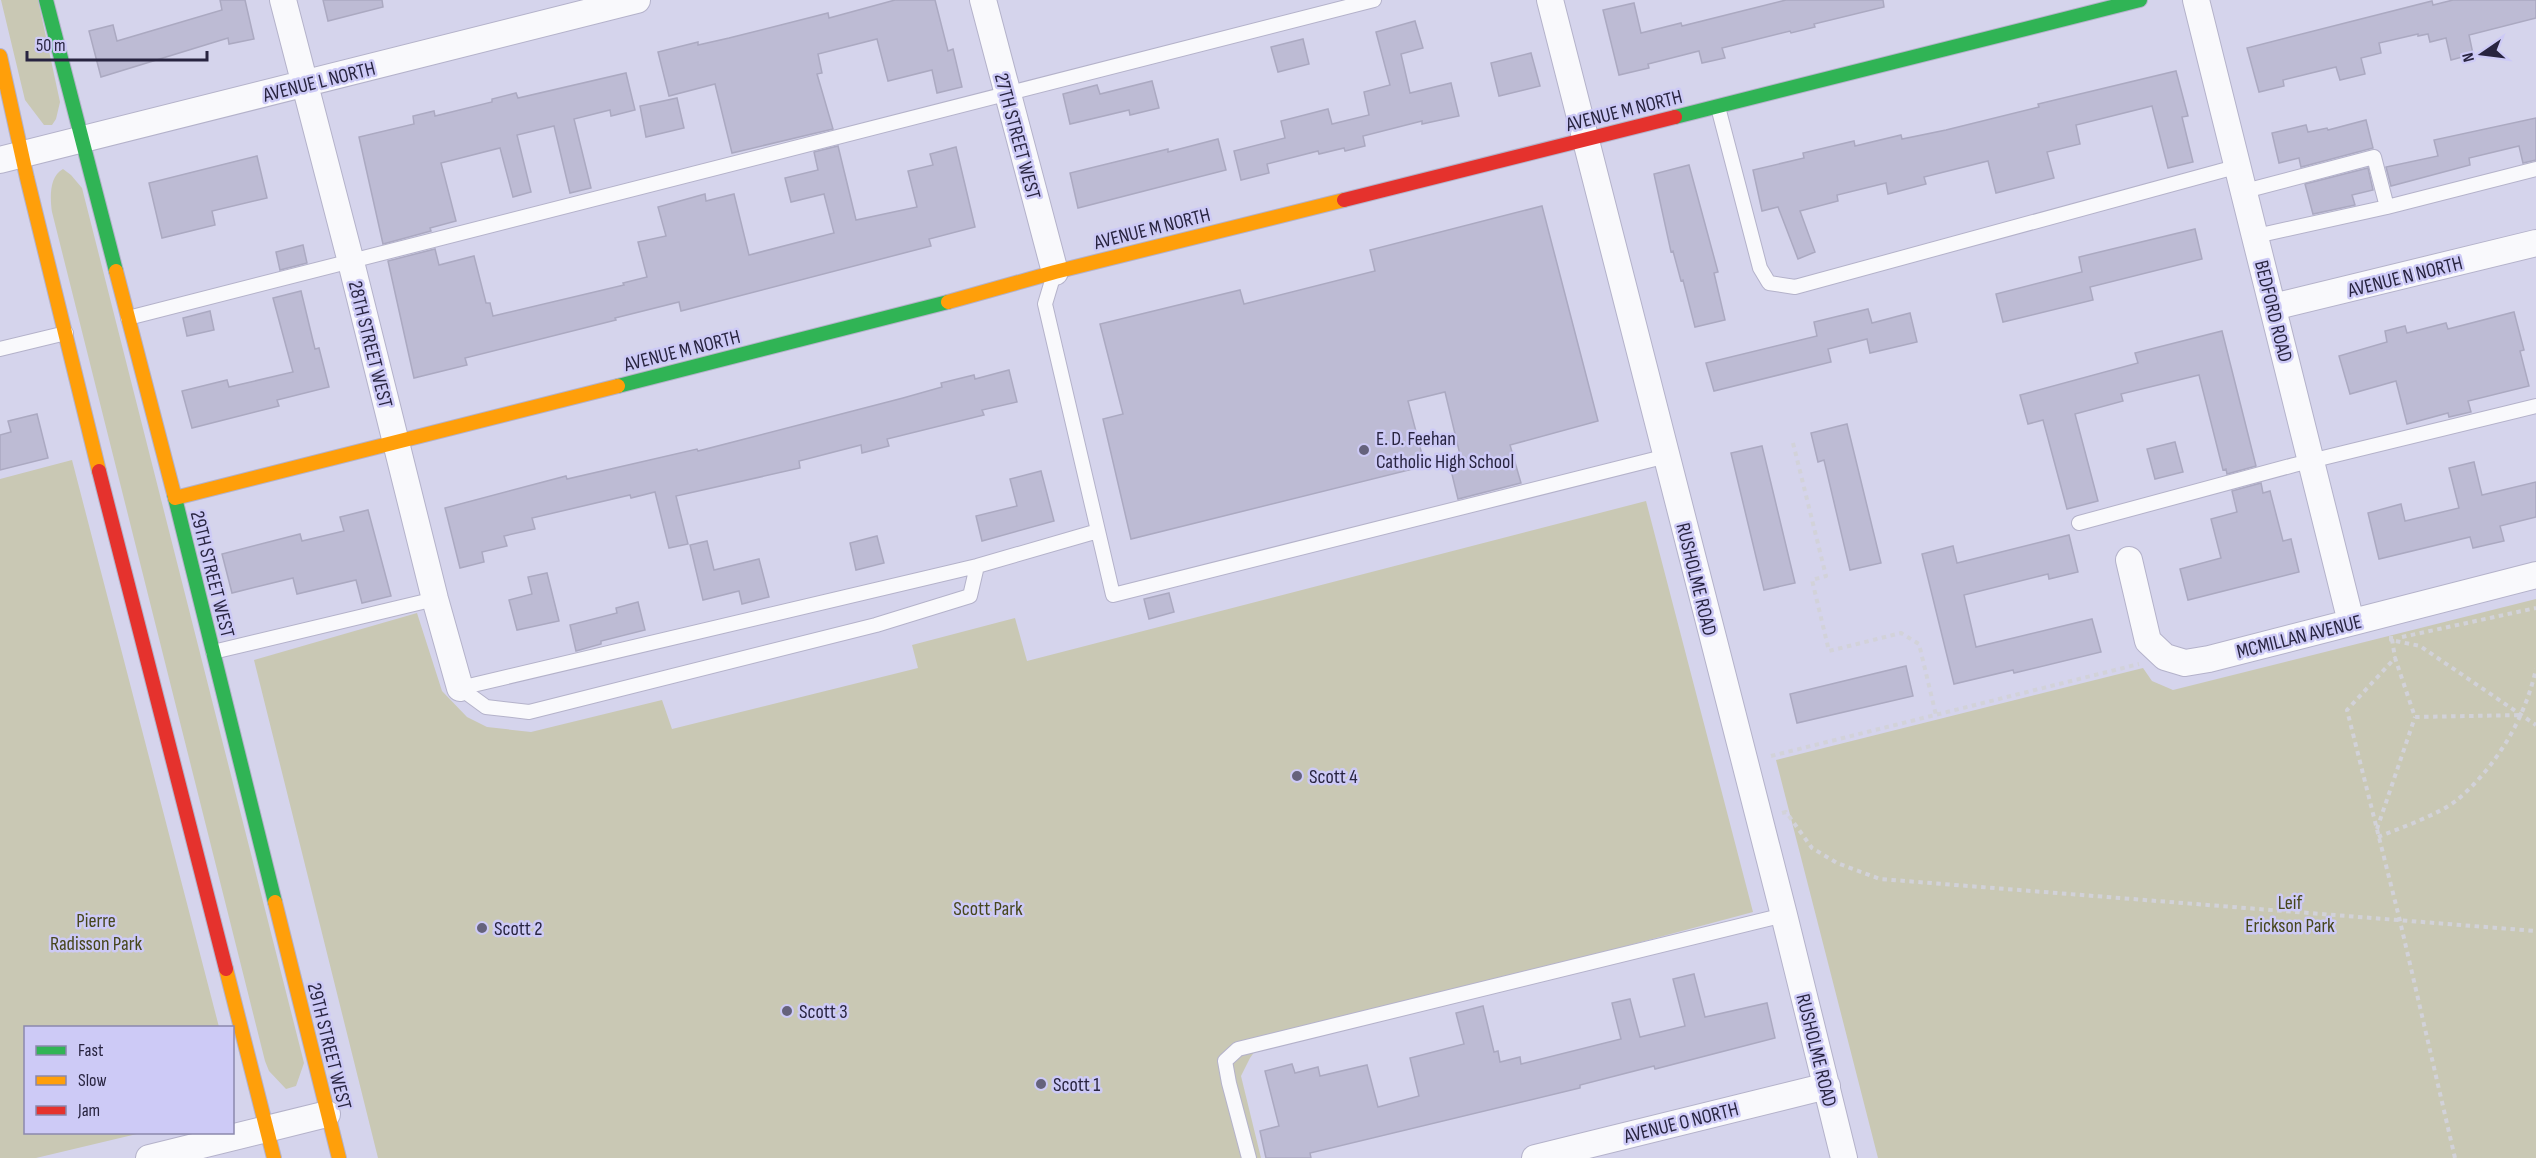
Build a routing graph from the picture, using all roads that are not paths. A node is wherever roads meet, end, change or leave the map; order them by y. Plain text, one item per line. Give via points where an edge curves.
1 (46, 0) edge
2 (283, 0) edge
3 (637, 0) edge
4 (983, 0) edge
5 (1374, 0) edge
6 (1550, 0) edge
7 (2140, 0) edge
8 (2196, 0) edge
9 (0, 56) edge
10 (304, 85) junction
11 (1006, 92) junction
12 (1718, 107) junction
13 (82, 139) junction
14 (1584, 140) junction
15 (11, 157) edge
16 (2239, 166) junction
17 (2536, 169) edge
18 (2245, 191) junction
19 (2387, 207) junction
20 (2256, 236) junction
21 (2536, 243) edge
22 (351, 261) junction
23 (1055, 272) junction
24 (2273, 307) junction
25 (128, 318) junction
26 (66, 333) junction
27 (0, 349) edge
28 (2536, 406) edge
29 (395, 443) junction
30 (1667, 456) junction
31 (2311, 461) junction
32 (175, 498) junction
33 (2079, 523) dead end
34 (1098, 531) junction
35 (2128, 560) dead end
36 (977, 566) junction
37 (2536, 575) edge
38 (435, 599) junction
39 (2351, 622) junction
40 (213, 652) junction
41 (460, 688) junction
42 (1784, 915) junction
43 (1827, 1086) junction
44 (327, 1114) junction
45 (266, 1129) junction
46 (149, 1158) edge
47 (274, 1158) edge
48 (339, 1158) edge
49 (1249, 1158) edge
50 (1535, 1158) edge
51 (1844, 1158) edge

1 - 13 street, 29TH STREET WEST
2 - 10 street, 28TH STREET WEST
3 - 10 street, AVENUE L NORTH
4 - 11 street, 27TH STREET WEST
5 - 11 lane
6 - 14 street, RUSHOLME ROAD
7 - 12 street, AVENUE M NORTH
8 - 16 street, BEDFORD ROAD
9 - 15 street
10 - 13 street, AVENUE L NORTH
10 - 22 street, 28TH STREET WEST
11 - 22 lane
11 - 23 street, 27TH STREET WEST
12 - 14 street, AVENUE M NORTH
12 - 16 lane via 1760,268 1769,283 1796,287
13 - 15 street, AVENUE L NORTH
13 - 25 street, 29TH STREET WEST
14 - 23 street, AVENUE M NORTH
14 - 30 street, RUSHOLME ROAD
15 - 26 street
16 - 18 street, BEDFORD ROAD
17 - 19 lane
18 - 19 lane via 2374,157
18 - 20 street, BEDFORD ROAD
19 - 20 lane
20 - 24 street, BEDFORD ROAD
21 - 24 street, AVENUE N NORTH
22 - 25 lane
22 - 29 street, 28TH STREET WEST
23 - 29 street, AVENUE M NORTH via 917,311
23 - 34 lane via 1045,304
24 - 31 street, BEDFORD ROAD
25 - 32 street, 29TH STREET WEST
26 - 27 lane
26 - 45 street
28 - 31 lane
29 - 32 street, AVENUE M NORTH
29 - 38 street, 28TH STREET WEST
30 - 34 lane via 1113,595
30 - 42 street, RUSHOLME ROAD
31 - 33 lane
31 - 39 street, BEDFORD ROAD
32 - 40 street, 29TH STREET WEST
34 - 36 lane
35 - 39 street, MCMILLAN AVENUE via 2148,641 2166,657 2185,663
36 - 41 lane
36 - 41 lane via 970,596 876,626 529,712 486,707
37 - 39 street, MCMILLAN AVENUE
38 - 40 lane
38 - 41 street, 28TH STREET WEST
40 - 44 street, 29TH STREET WEST
42 - 43 street, RUSHOLME ROAD
42 - 49 lane via 1238,1049 1225,1061
43 - 50 street, AVENUE O NORTH
43 - 51 street, RUSHOLME ROAD
44 - 45 street
44 - 48 street, 29TH STREET WEST
45 - 46 street
45 - 47 street

